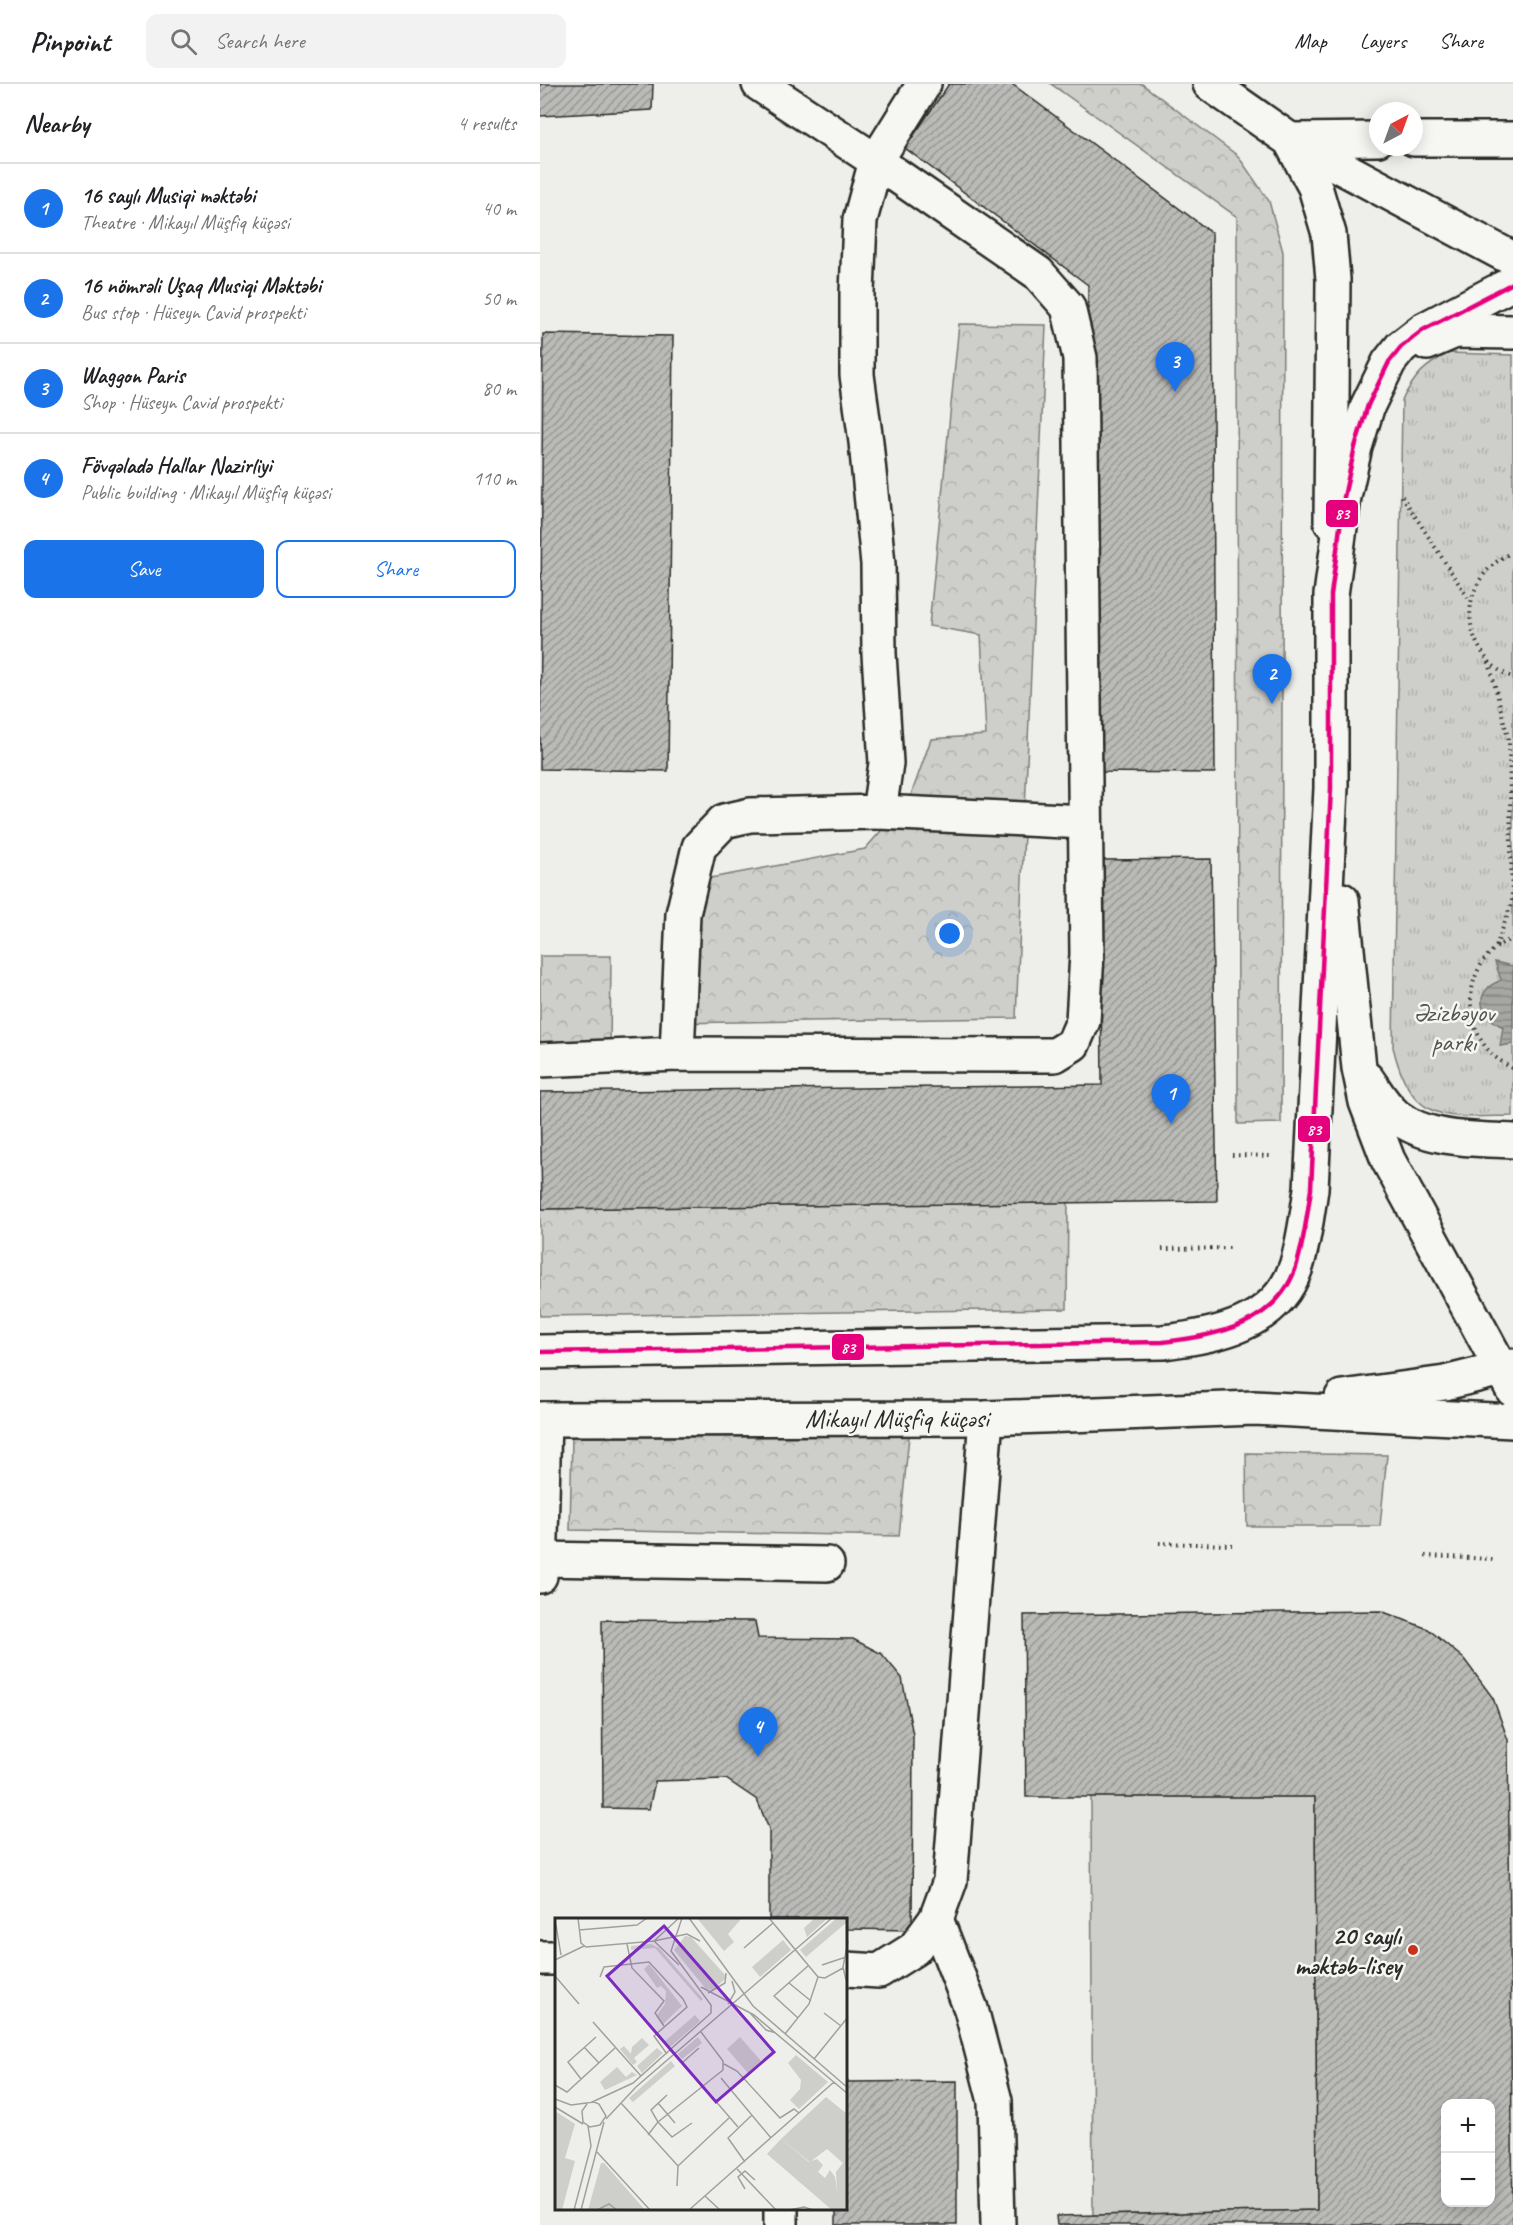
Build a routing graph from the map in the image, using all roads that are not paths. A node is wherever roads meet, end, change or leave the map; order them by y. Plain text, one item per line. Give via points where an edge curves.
1 (759, 84) edge
2 (924, 84) edge
3 (1210, 84) edge
4 (1290, 140) junction
5 (1369, 140) edge
6 (1423, 140) edge
7 (1513, 140) edge
8 (876, 161) junction
9 (1513, 259) edge
10 (1513, 283) edge
11 (1513, 332) edge
12 (1375, 388) junction
13 (1331, 596) junction
14 (1331, 788) junction
15 (879, 812) junction
16 (1085, 822) junction
17 (677, 1054) junction
18 (540, 1060) edge
19 (1359, 1068) junction
20 (1513, 1141) edge
21 (540, 1352) edge
22 (1509, 1375) edge
23 (1254, 1408) junction
24 (986, 1418) junction
25 (542, 1419) edge
26 (1513, 1421) edge
27 (540, 1559) edge
28 (827, 1564) dead end
29 (540, 1576) edge
30 (936, 1919) junction
31 (848, 1969) edge
32 (998, 2225) edge

1 - 8 main road
2 - 8 main road
3 - 4 main road
4 - 5 main road
4 - 9 main road
4 - 13 main road via 1315,187 1329,234 1333,279
6 - 7 main road
8 - 15 main road via 860,220 856,293 857,375 878,564 886,763
8 - 16 main road via 1038,273 1068,307 1080,358
10 - 12 main road via 1452,313 1401,346
11 - 12 main road via 1455,331 1433,340 1401,362
12 - 13 main road via 1355,447 1344,497
13 - 14 main road
14 - 19 main road
14 - 21 main road via 1313,1157 1304,1240 1295,1270 1282,1293 1262,1313 1207,1337 1174,1341
15 - 16 main road
15 - 17 main road via 741,817 724,821 699,847 683,914
16 - 17 main road via 1087,954 1083,1021 1073,1044 1055,1055
17 - 18 main road
19 - 20 main road via 1381,1101 1418,1129 1460,1138
19 - 22 main road via 1366,1102 1388,1160
22 - 23 main road
23 - 24 main road, Mikayıl Müşfiq küçəsi
23 - 26 main road
24 - 25 main road, Mikayıl Müşfiq küçəsi
24 - 30 main road via 950,1881
25 - 27 main road
27 - 28 main road
27 - 29 main road
30 - 31 main road via 914,1949 879,1971
30 - 32 main road via 971,2008 995,2101

